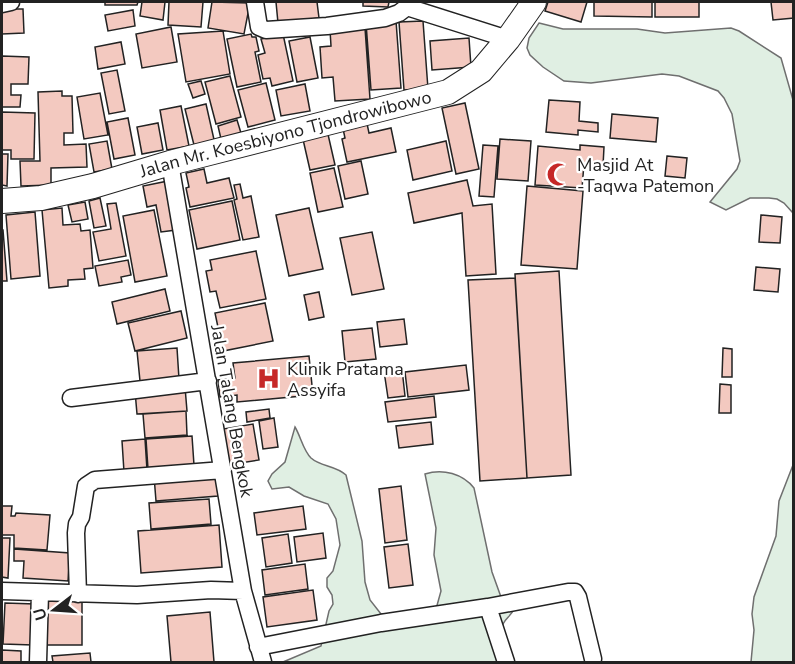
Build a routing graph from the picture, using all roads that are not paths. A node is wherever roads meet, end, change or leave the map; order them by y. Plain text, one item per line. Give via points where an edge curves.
1 (11, 2) edge
2 (255, 2) edge
3 (534, 2) edge
4 (2, 4) edge
5 (409, 4) edge
6 (508, 39) junction
7 (170, 164) junction
8 (2, 201) edge
9 (208, 381) junction
10 (71, 398) dead end
11 (223, 470) junction
12 (2, 591) edge
13 (243, 591) junction
14 (40, 594) junction
15 (78, 594) junction
16 (488, 607) junction
17 (261, 655) edge
18 (593, 659) dead end
19 (38, 663) edge
20 (506, 663) edge

1 - 4 street
2 - 5 street via 259,27 266,30 385,18 399,14
3 - 6 main road, Jalan Mr. Koesbiyono Tjondrowibowo
5 - 6 street
6 - 7 main road, Jalan Mr. Koesbiyono Tjondrowibowo via 481,71 448,92
7 - 8 main road, Jalan Mr. Koesbiyono Tjondrowibowo via 41,198
7 - 9 street, Jalan Talang Bengkok
9 - 10 street
9 - 11 street, Jalan Talang Bengkok
11 - 13 street, Jalan Talang Bengkok
11 - 15 street via 90,482 77,524
12 - 14 street
13 - 15 street
13 - 17 street, Jalan Talang Bengkok
14 - 15 street
14 - 19 street
16 - 17 street via 381,623
16 - 18 street via 575,592
16 - 20 street

